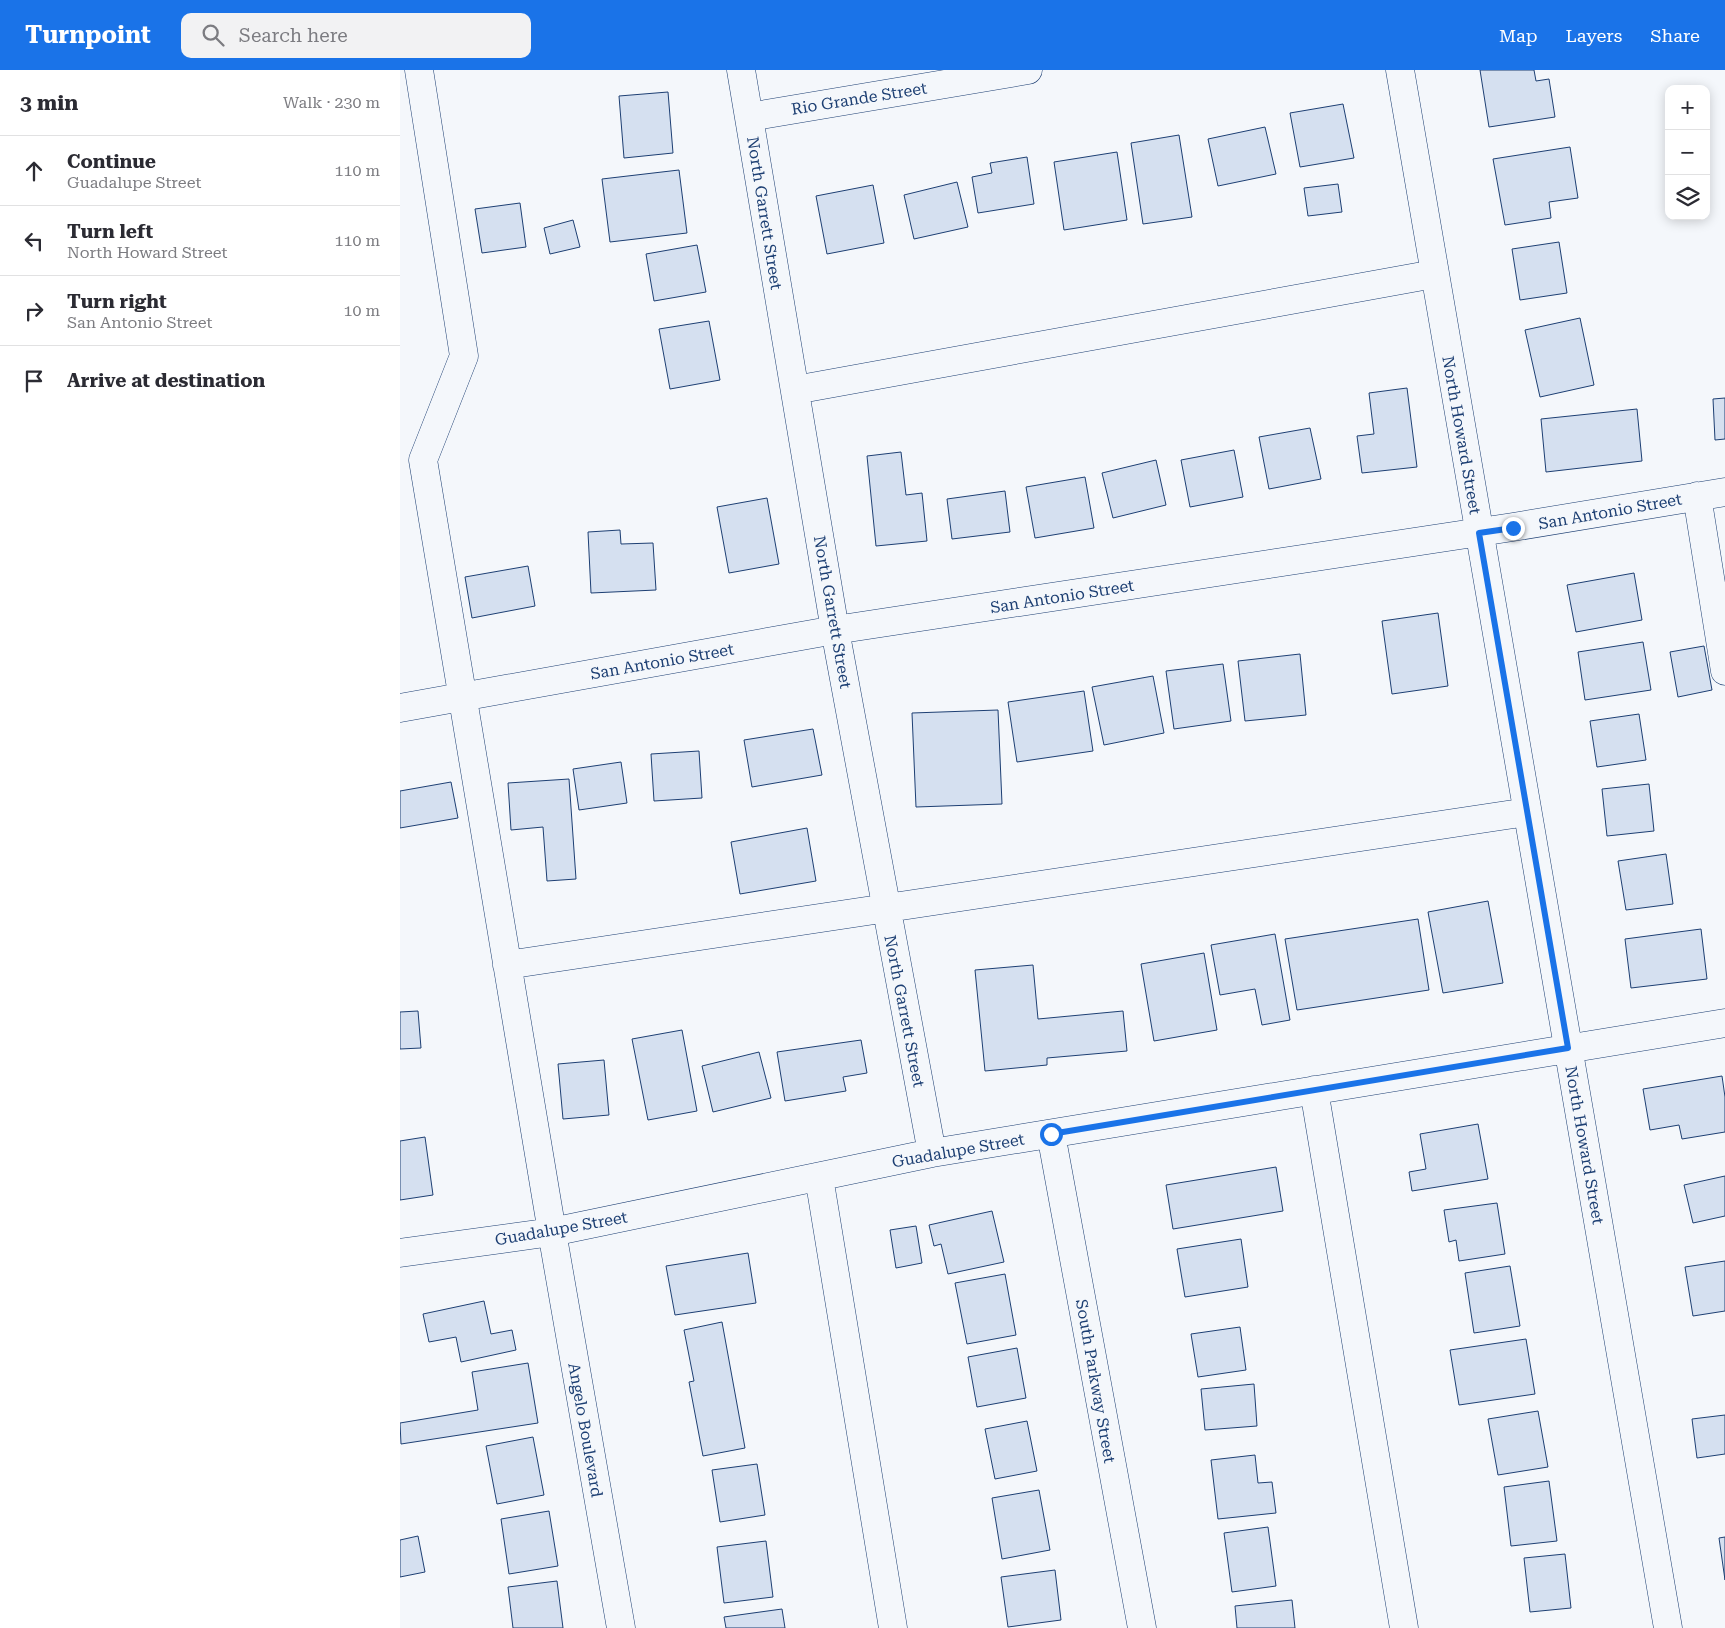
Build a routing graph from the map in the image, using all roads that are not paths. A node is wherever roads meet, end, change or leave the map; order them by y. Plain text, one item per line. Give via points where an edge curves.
1 (419, 70) edge
2 (741, 70) edge
3 (1028, 70) edge
4 (1400, 70) edge
5 (749, 116) junction
6 (1434, 274) junction
7 (794, 390) junction
8 (1725, 492) edge
9 (1698, 496) junction
10 (1479, 533) junction
11 (835, 630) junction
12 (1725, 672) edge
13 (463, 697) junction
14 (400, 708) edge
15 (1527, 812) junction
16 (886, 908) junction
17 (507, 965) junction
18 (1725, 1023) edge
19 (1568, 1048) junction
20 (1314, 1090) junction
21 (1051, 1134) junction
22 (932, 1154) junction
23 (819, 1177) junction
24 (552, 1232) junction
25 (400, 1252) edge
26 (621, 1628) edge
27 (893, 1628) edge
28 (1142, 1628) edge
29 (1404, 1628) edge
30 (1668, 1628) edge

1 - 13 street, Angelo Boulevard via 464,356 424,460
2 - 5 street, North Garrett Street
3 - 5 street, Rio Grande Street
4 - 6 street, North Howard Street
5 - 7 street, North Garrett Street
6 - 7 street
6 - 10 street, North Howard Street
7 - 11 street, North Garrett Street
8 - 9 street, San Antonio Street
9 - 10 street, San Antonio Street
9 - 12 street
10 - 11 street, San Antonio Street
10 - 15 street, North Howard Street
11 - 13 street, San Antonio Street
11 - 16 street, North Garrett Street
13 - 14 street, San Antonio Street
13 - 17 street, Angelo Boulevard
15 - 16 street
15 - 19 street, North Howard Street
16 - 17 street
16 - 22 street, North Garrett Street
17 - 24 street, Angelo Boulevard
18 - 19 street, Guadalupe Street
19 - 20 street, Guadalupe Street
19 - 30 street, North Howard Street
20 - 21 street, Guadalupe Street
20 - 29 street
21 - 22 street, Guadalupe Street
21 - 28 street, South Parkway Street
22 - 23 street, Guadalupe Street
23 - 24 street, Guadalupe Street
23 - 27 street
24 - 25 street, Guadalupe Street
24 - 26 street, Angelo Boulevard

